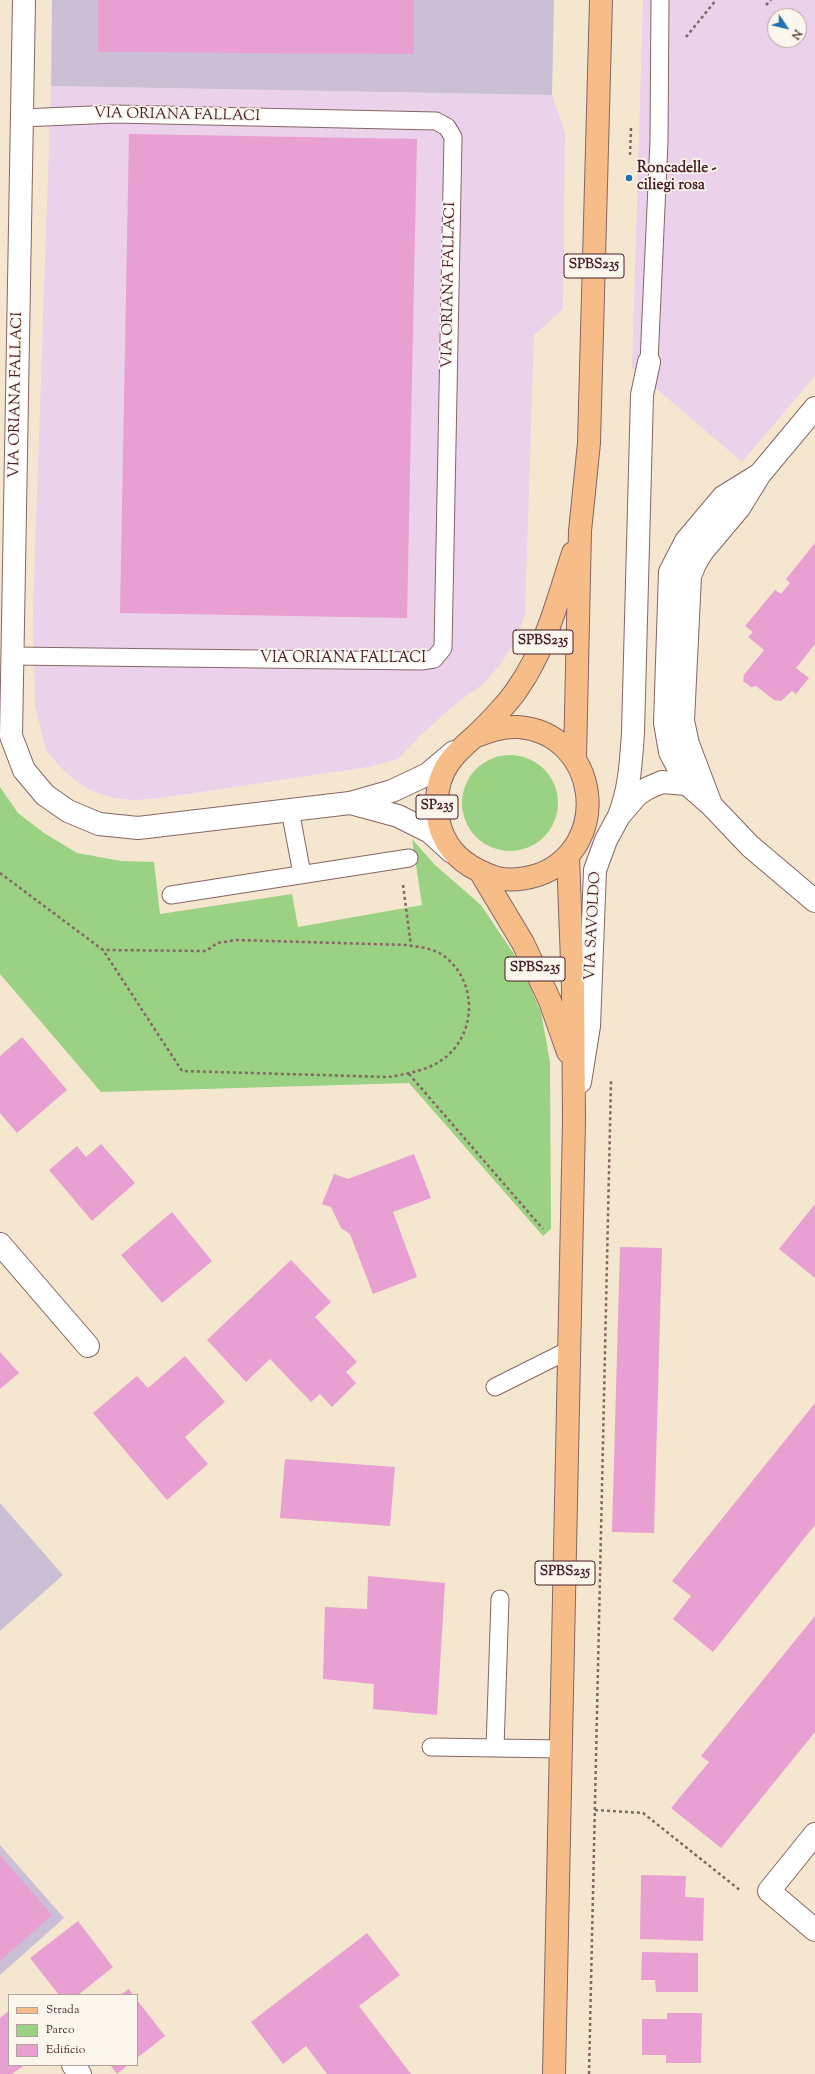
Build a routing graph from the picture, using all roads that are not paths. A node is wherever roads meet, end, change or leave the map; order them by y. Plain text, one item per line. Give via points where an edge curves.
1 (24, 0) edge
2 (601, 0) edge
3 (660, 0) edge
4 (22, 118) junction
5 (649, 362) joint
6 (815, 408) edge
7 (760, 474) junction
8 (580, 531) junction
9 (13, 656) junction
10 (469, 741) junction
11 (575, 758) junction
12 (687, 784) junction
13 (350, 803) junction
14 (711, 804) junction
15 (290, 810) junction
16 (619, 816) junction
17 (568, 856) junction
18 (458, 858) junction
19 (404, 859) road end
20 (481, 873) junction
21 (302, 874) junction
22 (171, 894) dead end
23 (815, 901) edge
24 (574, 1072) junction
25 (574, 1121) junction
26 (0, 1244) edge
27 (88, 1346) dead end
28 (569, 1350) junction
29 (495, 1387) dead end
30 (500, 1599) dead end
31 (431, 1747) dead end
32 (495, 1748) junction
33 (561, 1749) junction
34 (815, 1834) edge
35 (815, 1930) edge
36 (74, 2066) edge
37 (80, 2074) edge
38 (554, 2074) edge

1 - 4 street
2 - 8 main road, SPBS235 via 589,443
3 - 5 lane via 659,141
4 - 9 street, VIA ORIANA FALLACI
4 - 9 lane, VIA ORIANA FALLACI via 115,114 436,121 447,127 453,138 443,648 434,659 421,661
5 - 16 street via 642,395 632,740 626,796
6 - 7 street
7 - 12 street via 723,497 686,541 670,572 665,723 670,752
7 - 14 street via 739,508 702,552 690,576 683,721 688,744
8 - 10 main road, SPBS235 via 542,646 518,688
8 - 11 main road, SPBS235
9 - 15 street, VIA ORIANA FALLACI via 11,736 24,770 45,795 68,812 99,824 138,828
10 - 11 main road, SP235 via 495,729 518,727 539,731 559,742
10 - 13 street, VIA ORIANA FALLACI via 428,774 392,791
10 - 18 main road, SP235 via 447,764 437,787 436,813 444,837
11 - 17 main road, SP235 via 586,782 589,808 583,834
12 - 14 street
12 - 16 street, VIA SAVOLDO via 662,782 648,788 637,795
13 - 15 street, VIA ORIANA FALLACI
13 - 18 street, VIA ORIANA FALLACI via 398,816 430,832
14 - 23 street via 750,846
15 - 21 lane
16 - 25 street, VIA SAVOLDO via 606,840 596,870 589,1026
17 - 20 main road, SP235 via 549,871 527,879 503,879
17 - 24 main road, SPBS235
18 - 20 main road, SP235
19 - 21 lane
20 - 24 main road, SPBS235 via 523,943 550,1001
21 - 22 lane
24 - 25 main road, SPBS235
25 - 28 main road, SPBS235
26 - 27 street
28 - 29 lane
28 - 33 main road, SPBS235
30 - 32 lane
31 - 32 lane
32 - 33 lane
33 - 38 main road, SPBS235
34 - 35 street via 769,1891
36 - 37 street

